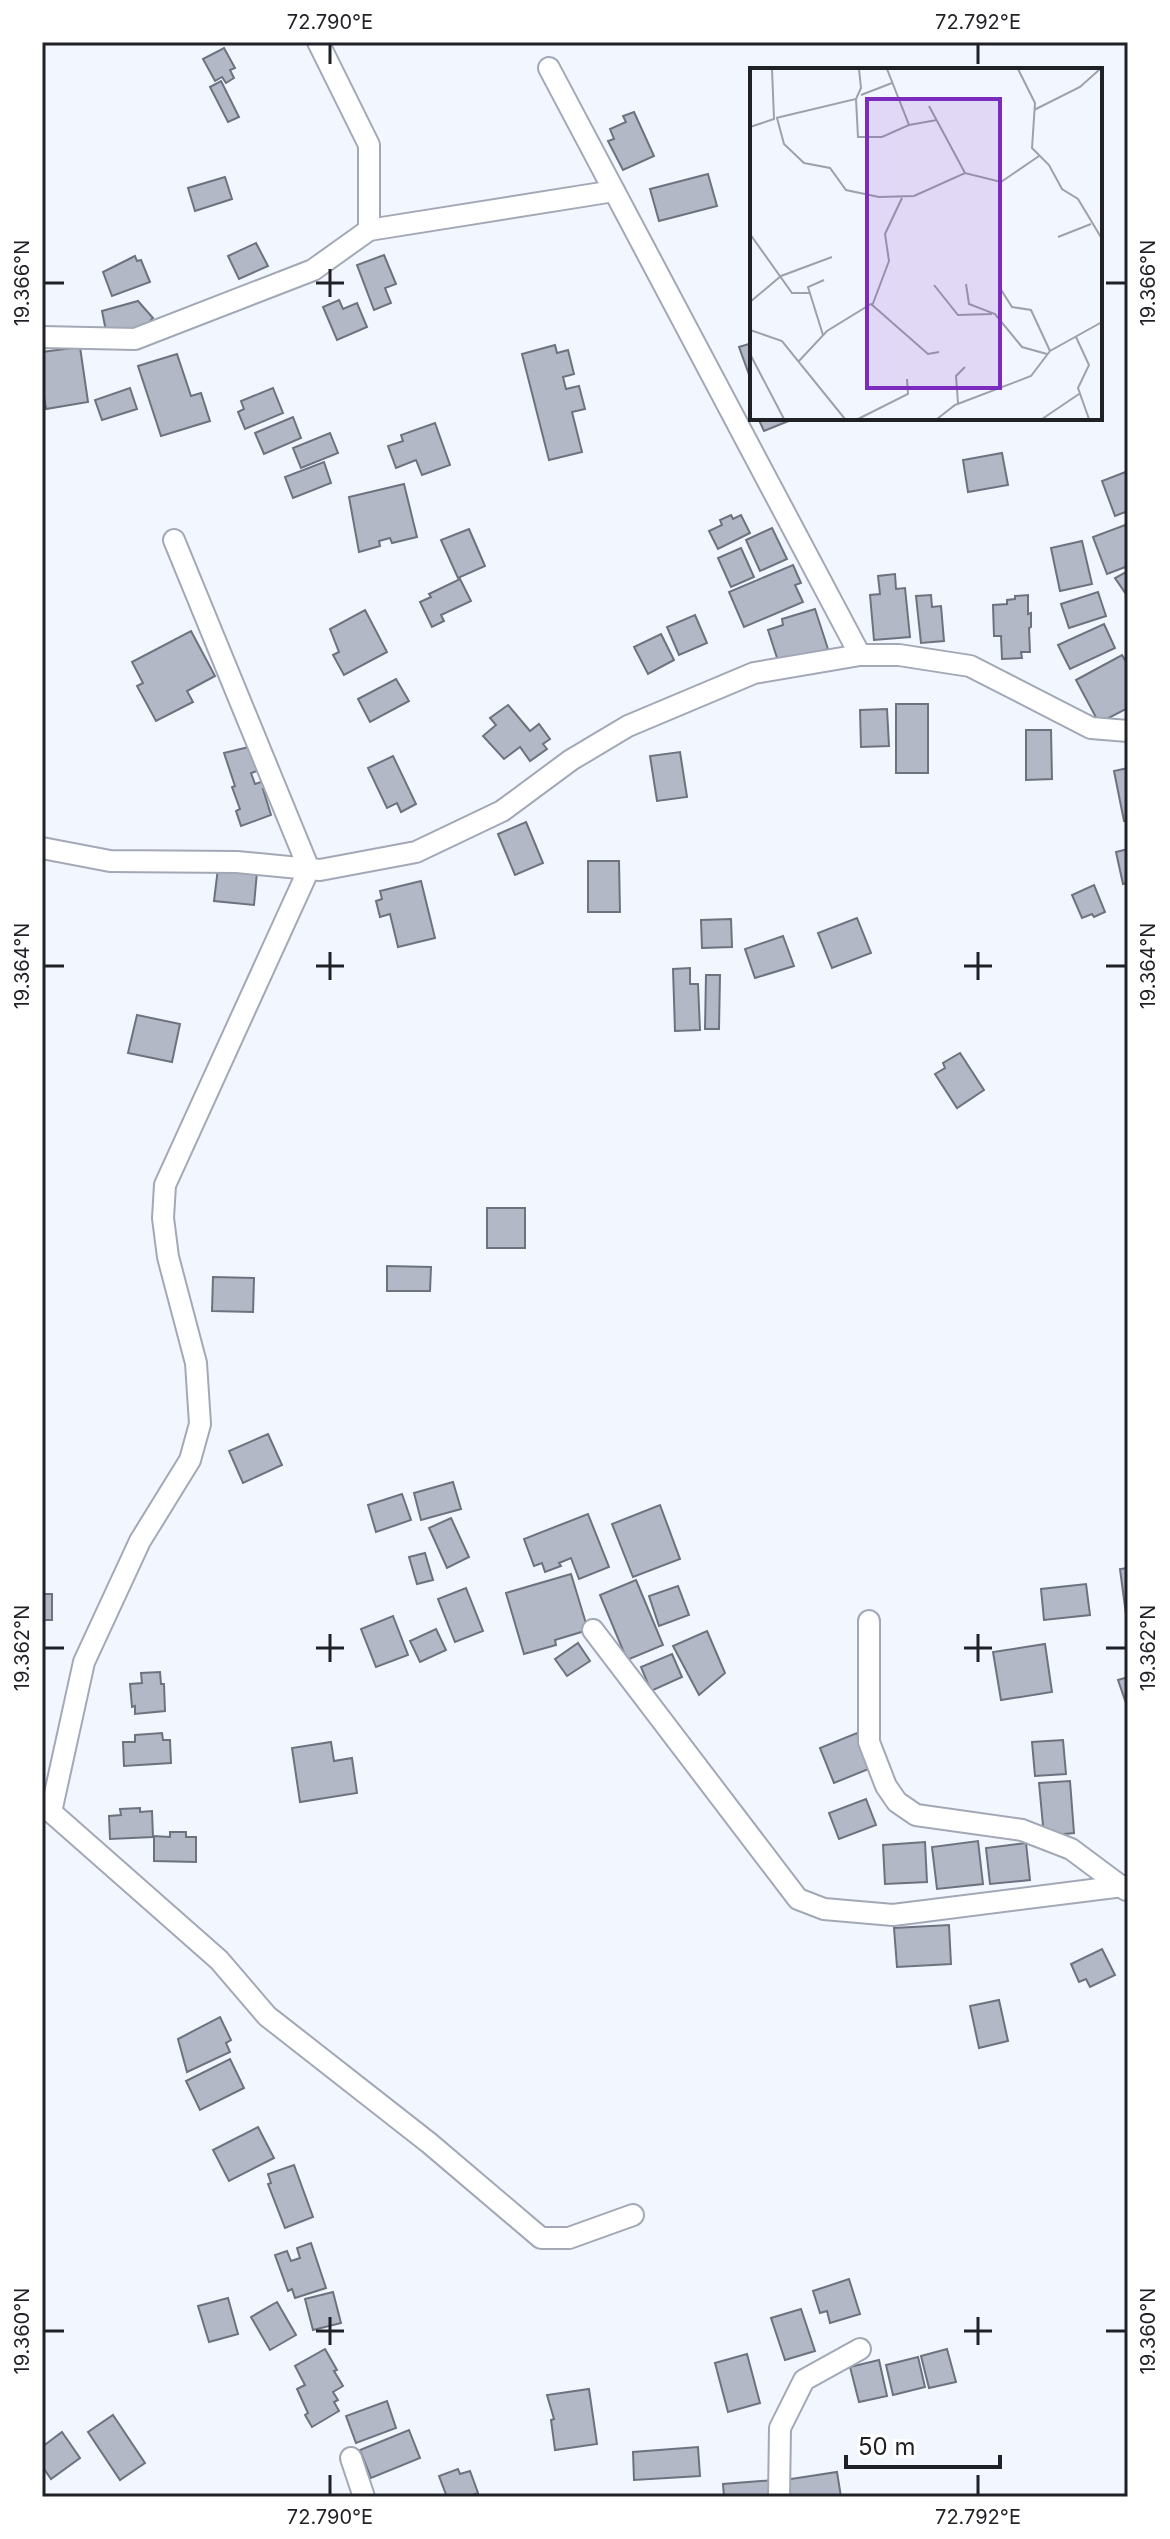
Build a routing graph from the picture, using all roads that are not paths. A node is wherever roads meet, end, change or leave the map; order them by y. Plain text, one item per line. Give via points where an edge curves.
1 (318, 42) edge
2 (549, 68) dead end
3 (614, 191) junction
4 (369, 230) junction
5 (42, 337) edge
6 (174, 540) dead end
7 (860, 655) junction
8 (1128, 731) edge
9 (42, 848) edge
10 (309, 869) junction
11 (869, 1621) dead end
12 (593, 1630) dead end
13 (46, 1808) edge
14 (1125, 1890) edge
15 (633, 2215) dead end
16 (860, 2349) dead end
17 (351, 2458) dead end
18 (364, 2497) edge
19 (779, 2497) edge

1 - 4 street via 369,145
2 - 3 street
3 - 4 street
3 - 7 street
4 - 5 street via 313,270 135,339
6 - 10 street
7 - 8 street via 970,666 1091,728
7 - 10 street via 754,673 628,726 502,811 416,852
9 - 10 street via 110,861 237,862
10 - 13 street via 165,1185 168,1257 196,1363 200,1424 190,1460 140,1541 84,1662
11 - 14 street via 869,1742 897,1802 916,1815 1022,1830 1071,1849
12 - 14 street via 798,1899 824,1909 893,1915
13 - 15 street via 219,1960 267,2016 541,2238 569,2238
16 - 19 street via 804,2380 780,2428
17 - 18 street

